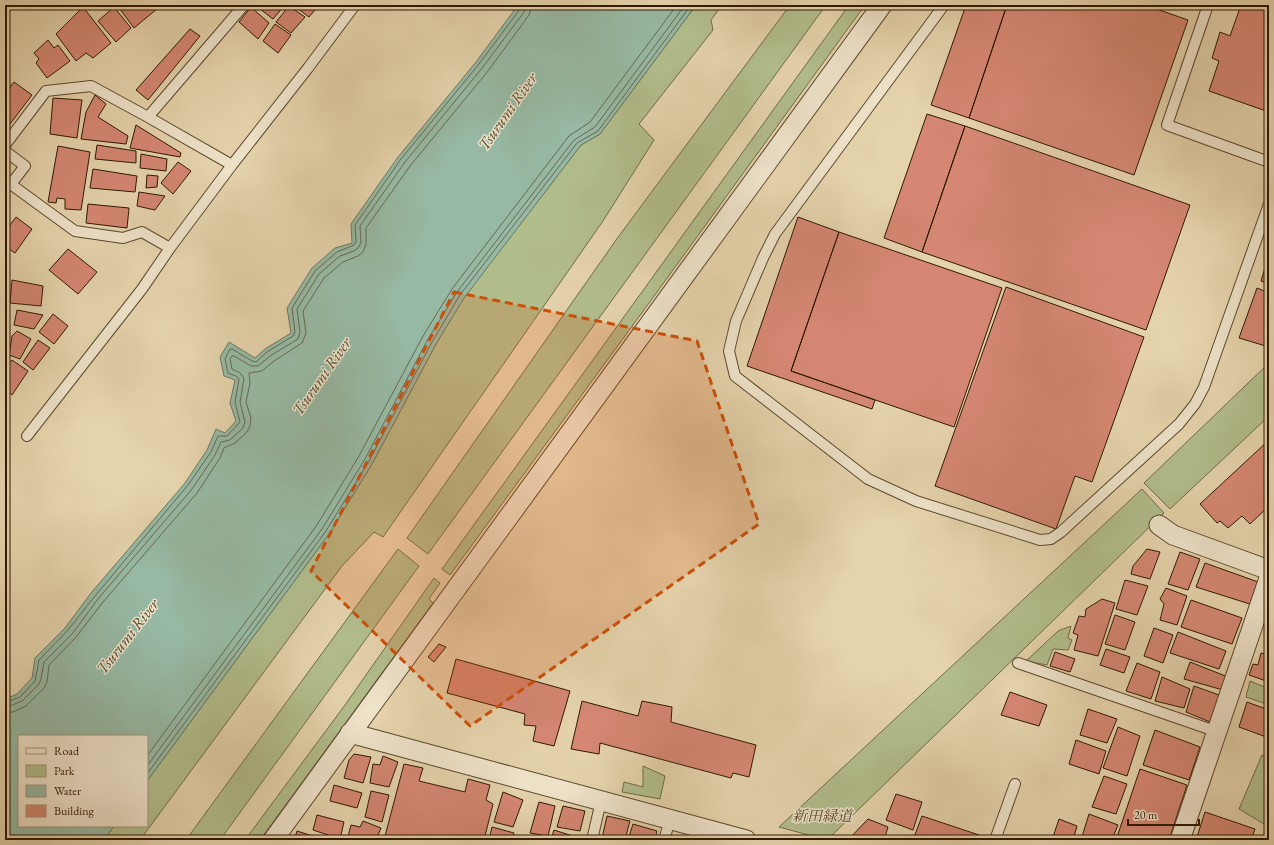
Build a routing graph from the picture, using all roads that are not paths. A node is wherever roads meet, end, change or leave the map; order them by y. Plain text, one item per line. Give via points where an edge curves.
1 (244, 5) edge
2 (355, 5) edge
3 (882, 5) edge
4 (944, 5) edge
5 (1208, 5) edge
6 (148, 117) junction
7 (5, 145) edge
8 (5, 151) edge
9 (1269, 162) edge
10 (232, 165) junction
11 (8, 182) edge
12 (1269, 204) edge
13 (170, 248) junction
14 (28, 436) dead end
15 (1159, 525) dead end
16 (1269, 570) edge
17 (1269, 578) edge
18 (1018, 663) dead end
19 (1218, 732) junction
20 (350, 733) junction
21 (1015, 784) dead end
22 (601, 801) junction
23 (670, 820) junction
24 (273, 840) edge
25 (592, 840) edge
26 (664, 840) edge
27 (746, 840) edge
28 (995, 840) edge
29 (1180, 840) edge

1 - 6 lane
2 - 10 lane
3 - 20 street
4 - 12 lane via 775,234 736,321 729,352 735,376 868,479 916,501 1040,540 1051,539 1179,424 1195,404 1204,387
5 - 9 lane via 1167,126
6 - 7 lane via 91,86 46,91
6 - 10 lane
8 - 11 lane via 25,166
10 - 13 lane
11 - 13 lane via 75,231 123,238 142,232
13 - 14 lane via 142,289
15 - 16 street via 1173,535
17 - 19 street
18 - 19 lane
19 - 29 street
20 - 22 street
20 - 24 street
21 - 28 lane
22 - 23 street
22 - 25 lane
23 - 26 lane
23 - 27 street

